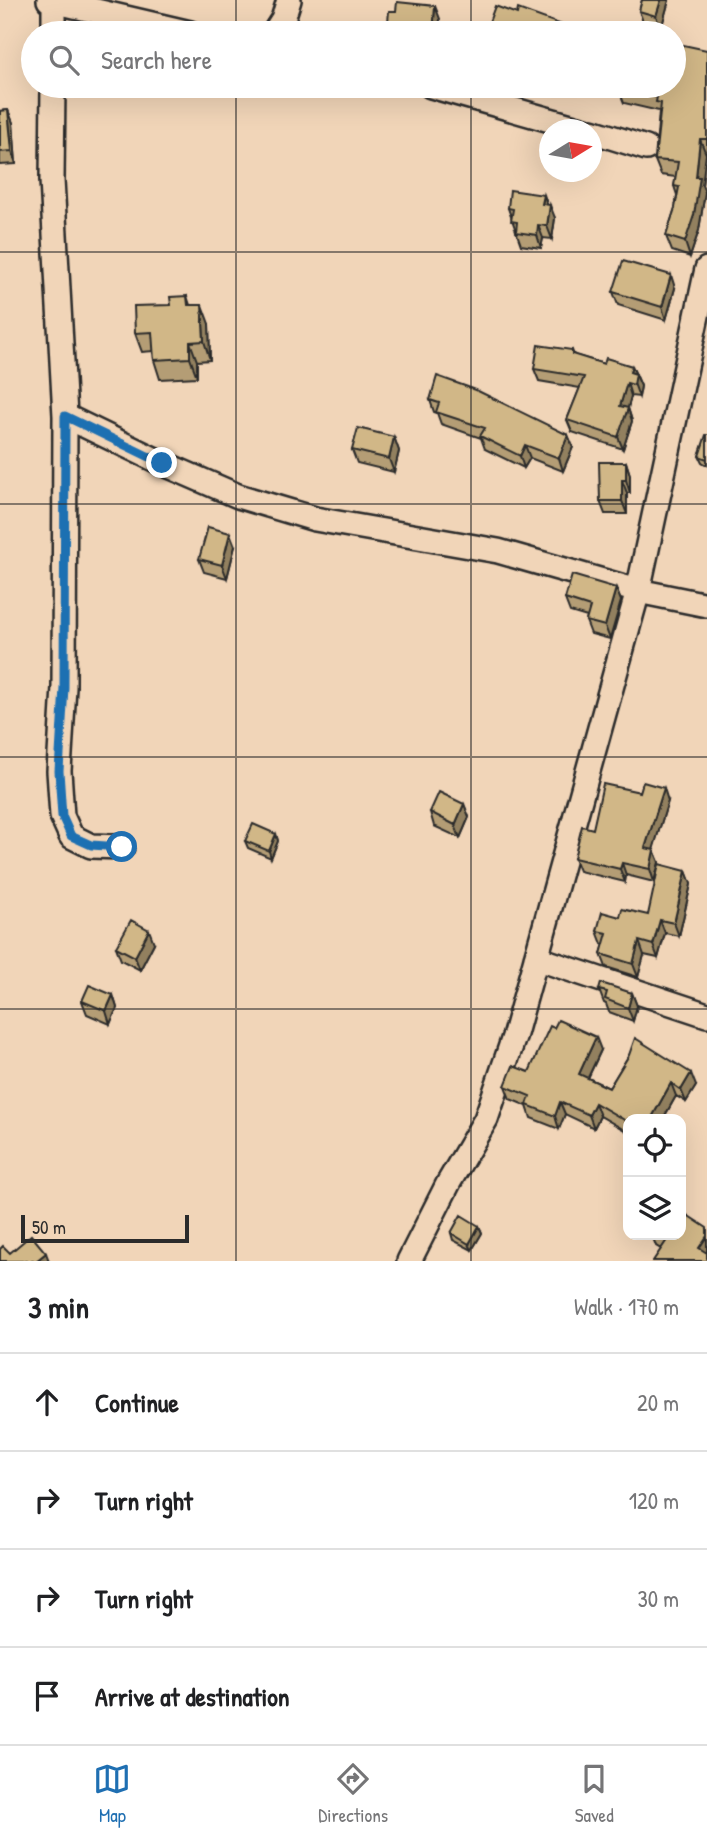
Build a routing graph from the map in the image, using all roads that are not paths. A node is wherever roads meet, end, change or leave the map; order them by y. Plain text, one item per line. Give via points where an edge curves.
1 (289, 0) edge
2 (51, 1) edge
3 (53, 21) edge
4 (138, 21) edge
5 (282, 21) edge
6 (53, 98) edge
7 (473, 98) edge
8 (546, 119) edge
9 (602, 134) edge
10 (646, 148) dead end
11 (707, 269) edge
12 (65, 416) junction
13 (638, 591) junction
14 (707, 605) edge
15 (122, 847) dead end
16 (536, 958) junction
17 (707, 1015) edge
18 (409, 1261) edge

1 - 5 street
2 - 3 street
2 - 4 street
6 - 12 street via 52,180
7 - 8 street
9 - 10 street
11 - 13 street
12 - 13 street via 238,496 315,519 498,551
12 - 15 street via 62,816 71,836 91,845
13 - 14 street
13 - 16 street
16 - 17 street
16 - 18 street via 486,1119

